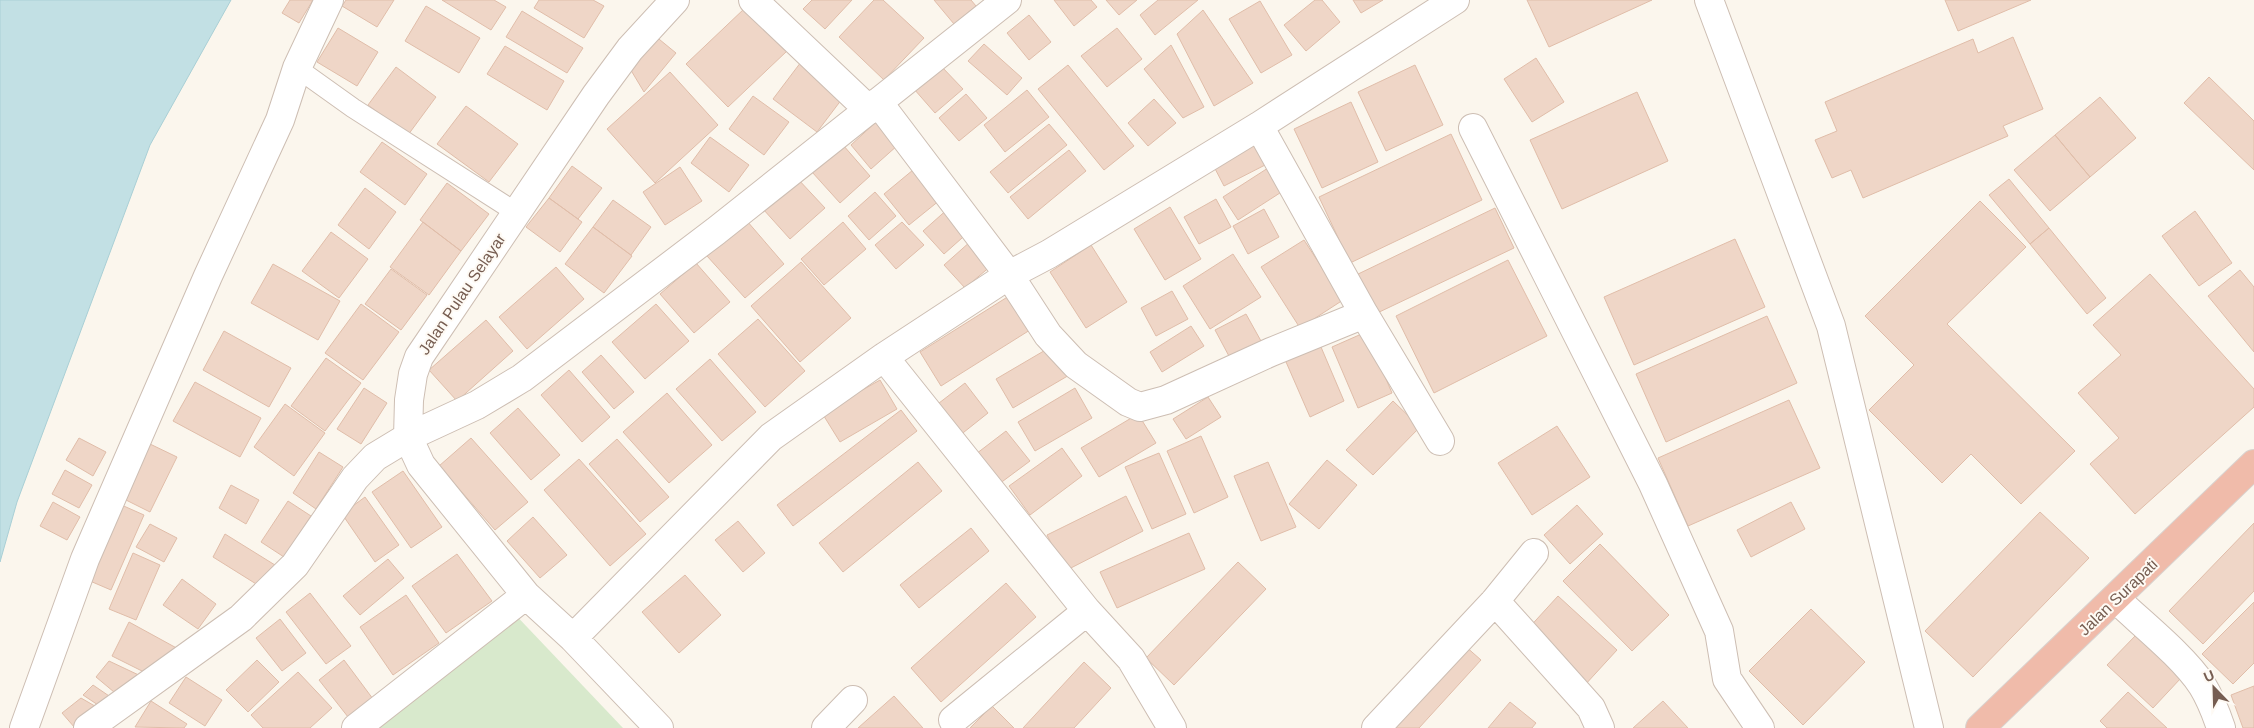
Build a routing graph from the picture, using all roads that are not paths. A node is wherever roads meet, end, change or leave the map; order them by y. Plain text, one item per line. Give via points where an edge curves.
1 (329, 0) edge
2 (675, 0) edge
3 (753, 0) edge
4 (1007, 0) edge
5 (1455, 0) edge
6 (1709, 0) edge
7 (297, 68) junction
8 (873, 106) junction
9 (1259, 126) junction
10 (1472, 128) dead end
11 (517, 213) junction
12 (1009, 275) junction
13 (1364, 314) junction
14 (884, 358) junction
15 (408, 437) junction
16 (1440, 441) dead end
17 (2254, 464) edge
18 (1534, 553) dead end
19 (526, 594) junction
20 (2116, 599) junction
21 (1495, 601) junction
22 (1087, 611) junction
23 (573, 638) junction
24 (853, 700) dead end
25 (953, 720) dead end
26 (24, 728) edge
27 (88, 728) edge
28 (356, 728) edge
29 (659, 728) edge
30 (826, 728) edge
31 (1172, 728) edge
32 (1376, 728) edge
33 (1600, 728) edge
34 (1760, 728) edge
35 (1929, 728) edge
36 (1980, 728) edge
37 (2221, 728) edge

1 - 7 street
2 - 11 street, Jalan Pulau Selayar via 630,49
3 - 8 street
4 - 8 street
5 - 9 street
6 - 35 street via 1831,326
7 - 11 lane via 353,108
7 - 26 street via 280,120 85,559
8 - 12 street
8 - 15 street via 716,231 522,378 477,405
9 - 12 street
9 - 13 street
10 - 34 street via 1653,484 1719,631 1727,679
11 - 15 street, Jalan Pulau Selayar via 419,357 409,400
12 - 13 street via 1048,335 1076,365 1140,407 1166,400
12 - 14 street
13 - 16 street
14 - 22 street
14 - 23 street via 771,437
15 - 19 street, Jalan Pulau Selayar via 421,465
15 - 27 street via 375,456 355,478 295,565 241,618
17 - 20 highway, Jalan Surapati
18 - 21 street
19 - 23 street, Jalan Pulau Selayar
19 - 28 street
20 - 36 highway, Jalan Surapati
20 - 37 street via 2201,684
21 - 32 street
21 - 33 street via 1591,708
22 - 25 street
22 - 31 street via 1131,659
23 - 29 street, Jalan Pulau Selayar
24 - 30 street

